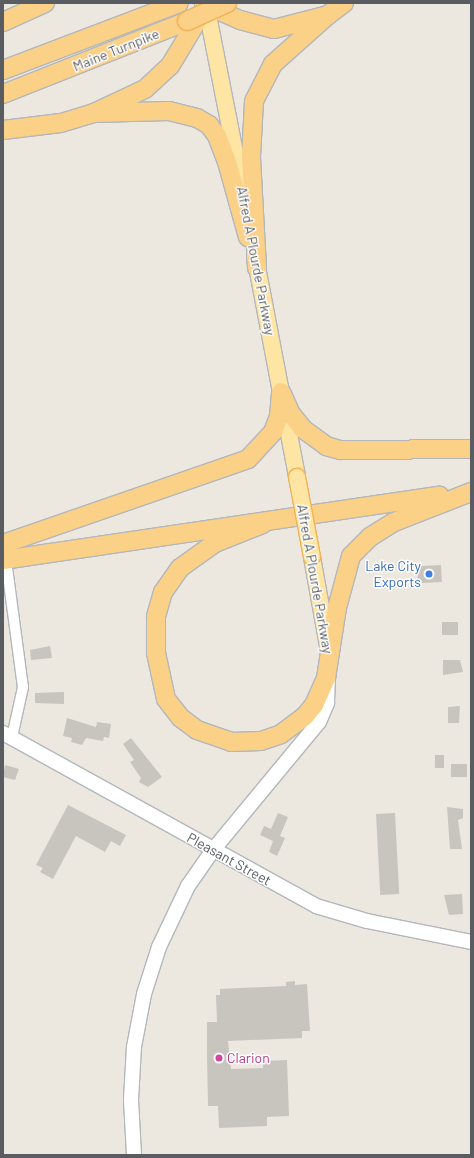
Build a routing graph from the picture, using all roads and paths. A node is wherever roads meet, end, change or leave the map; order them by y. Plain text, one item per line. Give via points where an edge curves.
1 (45, 3) edge
2 (179, 3) edge
3 (227, 3) edge
4 (344, 3) edge
5 (205, 4) edge
6 (328, 15) junction
7 (3, 22) edge
8 (3, 70) edge
9 (3, 94) edge
10 (94, 113) junction
11 (3, 130) edge
12 (257, 268) junction
13 (281, 392) junction
14 (471, 449) edge
15 (471, 492) edge
16 (263, 524) junction
17 (4, 555) edge
18 (329, 664) junction
19 (8, 735) edge
20 (213, 850) junction
21 (471, 942) edge
22 (134, 1155) edge

1 - 7 highway
2 - 8 highway, Maine Turnpike
3 - 9 highway, Maine Turnpike, bridge
4 - 6 highway
5 - 6 highway via 240,20 274,29
5 - 10 highway via 177,57 156,80
5 - 12 main road, Alfred A Plourde Parkway
6 - 12 highway via 273,64 254,100 251,157
10 - 11 highway via 61,123
10 - 12 highway via 169,111 198,118 209,125 217,136 227,162
12 - 13 main road, Alfred A Plourde Parkway
13 - 14 highway via 296,422 326,446 348,450
13 - 17 highway via 279,416 273,432 248,459
13 - 18 main road, Alfred A Plourde Parkway, bridge via 328,641
15 - 16 highway
15 - 18 highway via 394,522 370,537 352,556 337,608
16 - 17 highway
16 - 18 highway via 215,543 192,558 170,580 156,617 156,653 166,698 189,724 210,736 231,742 261,741 281,734 305,716 322,692
17 - 19 street via 23,687
18 - 20 main road, Alfred A Plourde Parkway via 327,703 319,722
19 - 20 main road, Pleasant Street
20 - 21 main road, Pleasant Street via 298,897 336,913
20 - 22 main road, Alfred A Plourde Parkway via 188,886 164,934 144,994 131,1071

